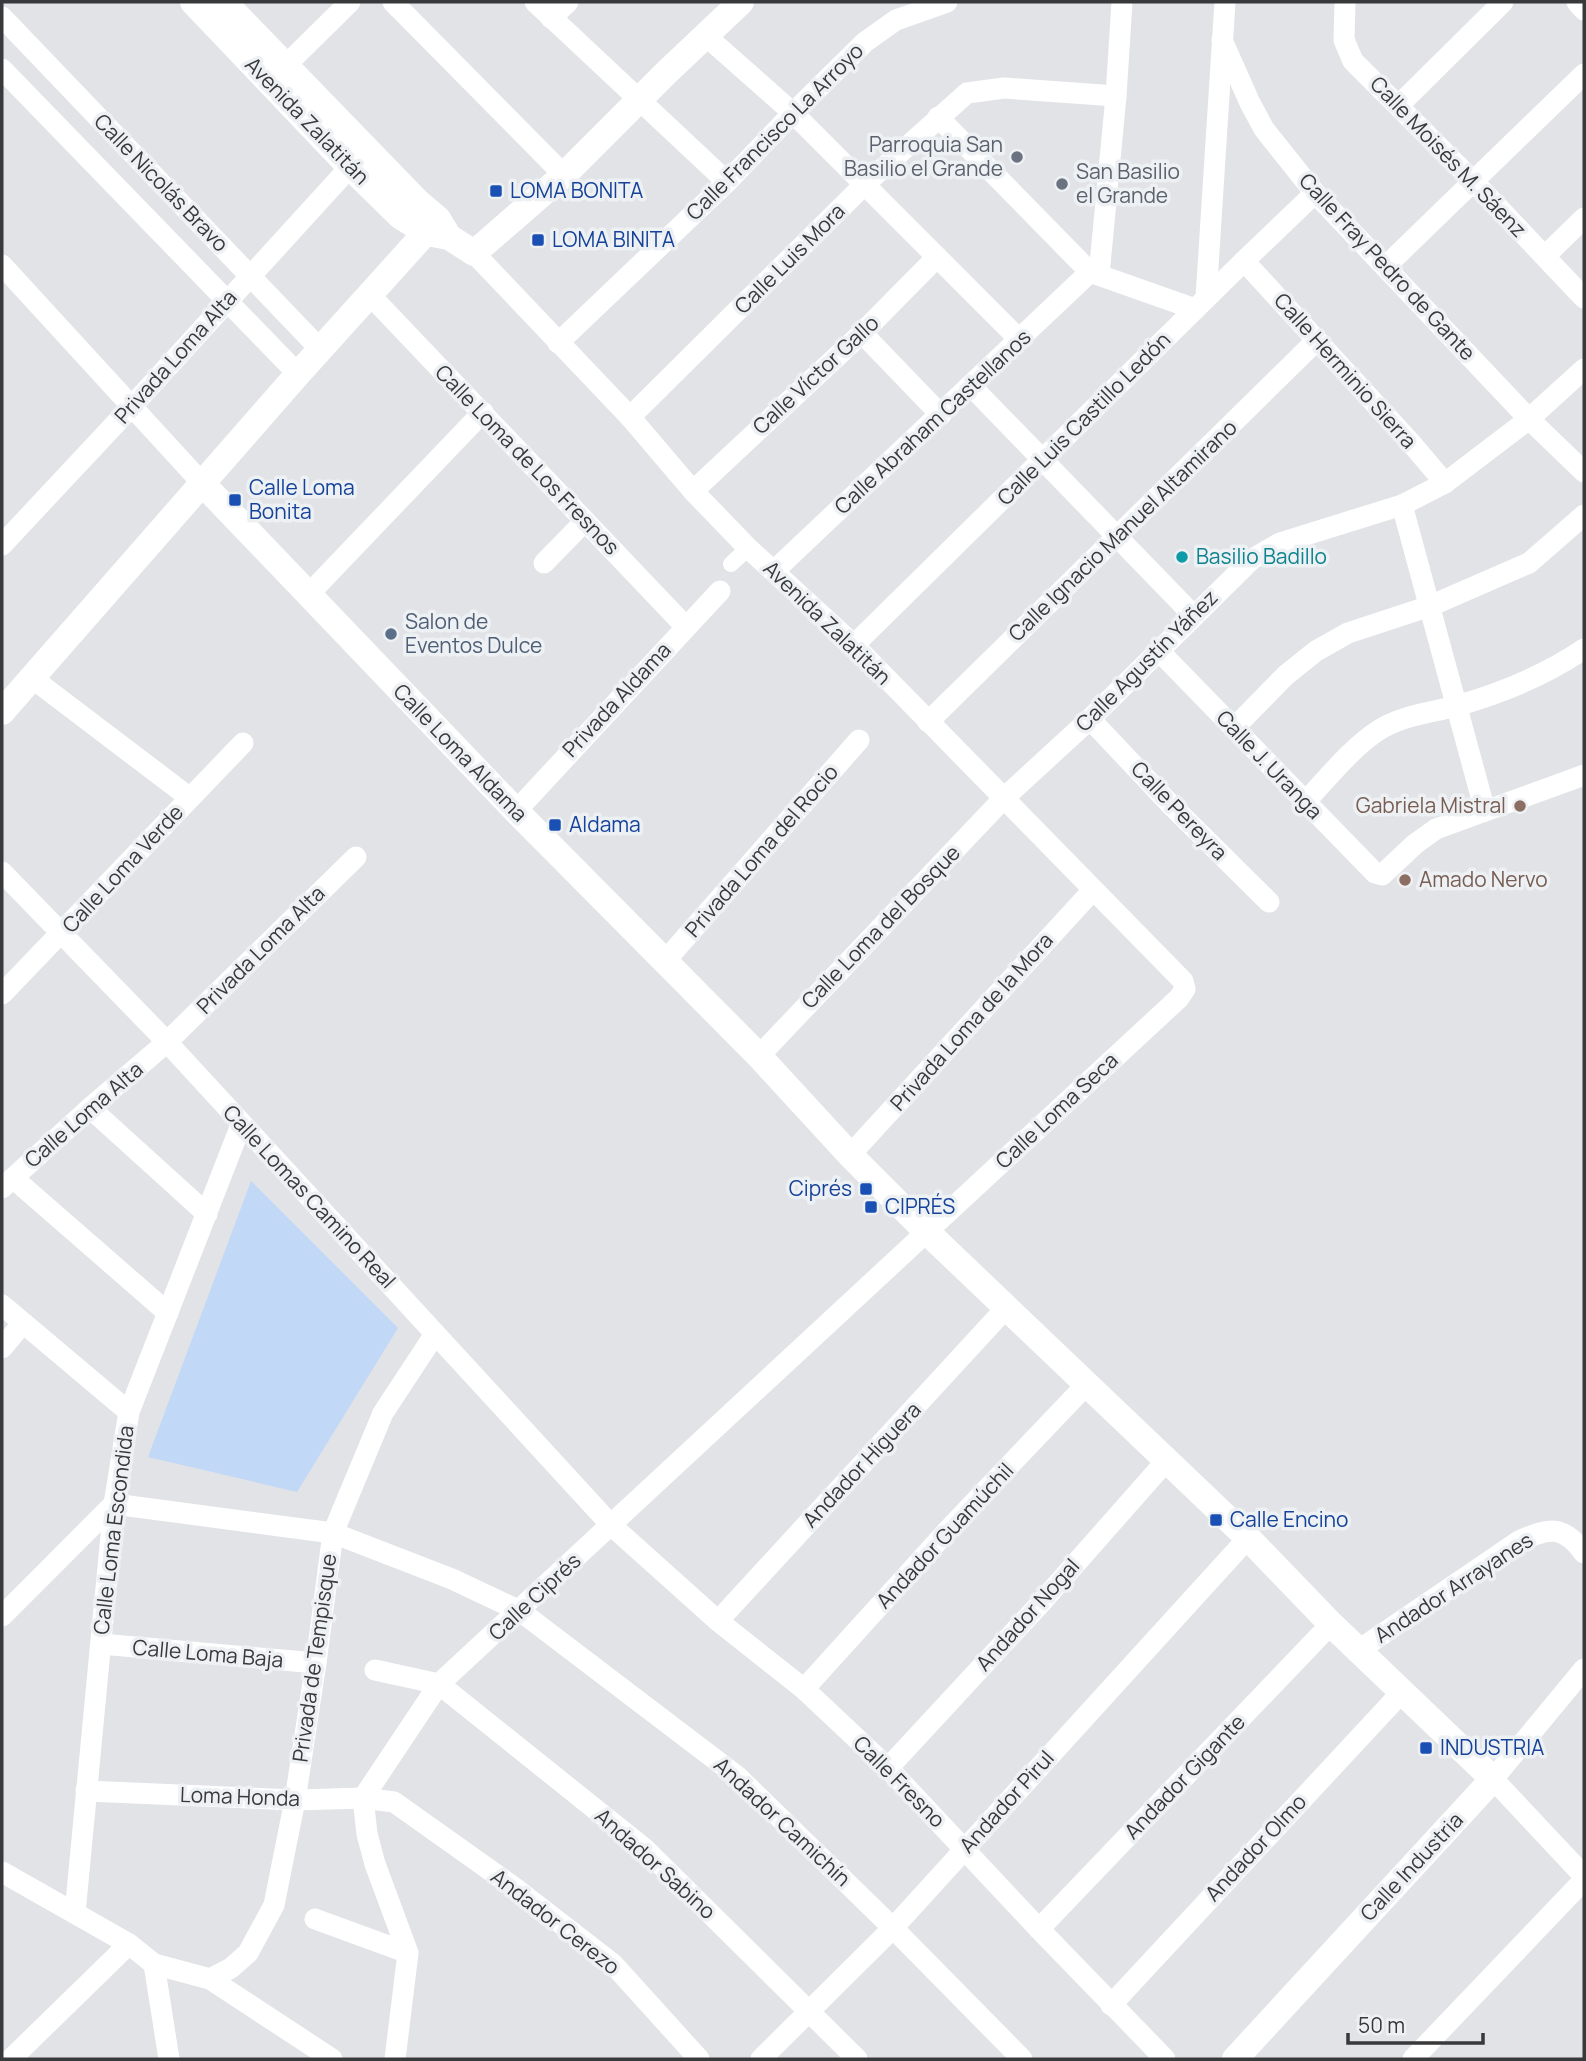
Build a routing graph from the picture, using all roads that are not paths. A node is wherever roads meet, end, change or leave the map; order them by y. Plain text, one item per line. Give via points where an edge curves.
1 (194, 2) edge
2 (224, 2) edge
3 (350, 2) edge
4 (393, 2) edge
5 (536, 2) edge
6 (568, 2) edge
7 (741, 2) edge
8 (947, 2) edge
9 (1118, 2) edge
10 (1225, 2) edge
11 (1345, 2) edge
12 (1503, 2) edge
13 (1577, 2) edge
14 (1584, 9) edge
15 (2, 17) edge
16 (551, 18) junction
17 (706, 36) junction
18 (1223, 40) junction
19 (286, 65) junction
20 (2, 69) edge
21 (1584, 75) edge
22 (1116, 96) junction
23 (639, 100) junction
24 (1399, 106) junction
25 (793, 113) junction
26 (938, 117) junction
27 (350, 167) junction
28 (564, 175) junction
29 (727, 182) junction
30 (1474, 182) junction
31 (864, 185) junction
32 (1315, 193) junction
33 (1584, 218) edge
34 (438, 229) junction
35 (474, 253) junction
36 (1545, 256) junction
37 (937, 257) junction
38 (1244, 261) junction
39 (2, 265) edge
40 (1386, 266) junction
41 (1095, 273) junction
42 (250, 276) junction
43 (369, 295) junction
44 (1584, 298) edge
45 (227, 301) junction
46 (1201, 303) junction
47 (862, 332) junction
48 (1020, 340) junction
49 (1317, 340) junction
50 (558, 343) junction
51 (320, 349) junction
52 (1584, 369) edge
53 (298, 374) junction
54 (971, 386) junction
55 (133, 405) junction
56 (483, 412) junction
57 (941, 415) junction
58 (630, 417) junction
59 (1529, 419) junction
60 (1042, 460) junction
61 (1584, 472) edge
62 (202, 483) junction
63 (1445, 483) junction
64 (693, 491) junction
65 (1402, 505) junction
66 (1584, 515) edge
67 (585, 521) junction
68 (1117, 537) junction
69 (2, 545) edge
70 (748, 548) junction
71 (544, 563) dead end
72 (731, 564) dead end
73 (774, 571) junction
74 (720, 591) dead end
75 (308, 595) junction
76 (1430, 606) junction
77 (1193, 615) junction
78 (685, 626) junction
79 (853, 645) junction
80 (1584, 649) edge
81 (1159, 651) junction
82 (32, 678) junction
83 (1457, 706) junction
84 (2, 712) edge
85 (1090, 719) junction
86 (928, 722) junction
87 (1234, 728) junction
88 (859, 740) dead end
89 (243, 743) dead end
90 (1584, 775) edge
91 (190, 798) junction
92 (1004, 798) junction
93 (1305, 802) junction
94 (516, 811) junction
95 (1485, 811) junction
96 (356, 857) dead end
97 (2, 872) edge
98 (1093, 890) junction
99 (1269, 902) dead end
100 (60, 935) junction
101 (665, 961) junction
102 (1185, 989) joint
103 (2, 995) edge
104 (167, 1042) junction
105 (759, 1056) junction
106 (90, 1108) junction
107 (241, 1125) junction
108 (850, 1155) junction
109 (7, 1183) edge
110 (207, 1214) junction
111 (927, 1232) junction
112 (2, 1305) edge
113 (1006, 1308) junction
114 (168, 1313) junction
115 (23, 1323) junction
116 (435, 1334) junction
117 (2, 1348) edge
118 (1087, 1384) junction
119 (129, 1412) junction
120 (1167, 1460) junction
121 (114, 1504) junction
122 (612, 1526) junction
123 (332, 1533) junction
124 (1248, 1538) junction
125 (1584, 1553) edge
126 (5, 1606) edge
127 (520, 1611) junction
128 (718, 1621) junction
129 (1331, 1624) junction
130 (101, 1644) junction
131 (1359, 1650) junction
132 (316, 1663) junction
133 (1584, 1669) edge
134 (375, 1670) dead end
135 (439, 1684) junction
136 (804, 1689) junction
137 (1402, 1692) junction
138 (888, 1768) junction
139 (1493, 1779) junction
140 (86, 1791) junction
141 (363, 1798) junction
142 (295, 1800) junction
143 (394, 1802) joint
144 (965, 1849) junction
145 (2, 1872) edge
146 (1584, 1878) edge
147 (75, 1913) junction
148 (315, 1919) dead end
149 (893, 1928) junction
150 (1039, 1929) junction
151 (129, 1944) junction
152 (408, 1952) junction
153 (154, 1964) junction
154 (209, 1979) junction
155 (1111, 2005) junction
156 (811, 2011) junction
157 (2, 2054) edge
158 (9, 2059) edge
159 (169, 2059) edge
160 (332, 2059) edge
161 (395, 2059) edge
162 (699, 2059) edge
163 (761, 2059) edge
164 (857, 2059) edge
165 (1022, 2059) edge
166 (1165, 2059) edge
167 (1235, 2059) edge
168 (1413, 2059) edge

1 - 27 street, Avenida Zalatitán
2 - 19 street, Avenida Zalatitán
3 - 19 street
4 - 28 street
5 - 16 street
6 - 16 street
7 - 17 street
8 - 25 street, Calle Francisco La Arroyo via 896,20 865,42
9 - 22 street
10 - 18 street
11 - 24 street, Calle Moisés M. Sáenz via 1348,52
12 - 24 street
13 - 14 street
15 - 42 street, Calle Nicolás Bravo
16 - 23 street
17 - 23 street
17 - 25 street
18 - 32 street, Calle Fray Pedro de Gante via 1264,129
18 - 46 street
19 - 34 street, Avenida Zalatitán via 418,202
20 - 45 street, Calle Nicolás Bravo
21 - 30 street
22 - 26 street, Calle Luis Mora via 1004,88 967,93
22 - 41 street
23 - 28 street
23 - 29 street
24 - 30 street, Calle Moisés M. Sáenz
25 - 29 street, Calle Francisco La Arroyo
25 - 31 street
26 - 31 street, Calle Luis Mora
26 - 41 street
27 - 34 street, Avenida Zalatitán via 400,216
27 - 42 street, Privada Loma Alta
28 - 35 street
29 - 50 street, Calle Francisco La Arroyo
30 - 36 street, Calle Moisés M. Sáenz
30 - 40 street
31 - 37 street
31 - 58 street, Calle Luis Mora
32 - 38 street, Calle Luis Castillo Ledón
32 - 40 street, Calle Fray Pedro de Gante
33 - 36 street
34 - 35 street
34 - 43 street
35 - 50 street, Avenida Zalatitán
36 - 44 street, Calle Moisés M. Sáenz
37 - 47 street, Calle Víctor Gallo
37 - 48 street
38 - 46 street, Calle Luis Castillo Ledón
38 - 49 street, Calle Herminio Sierra
39 - 55 street, Calle Loma Aldama
40 - 59 street, Calle Fray Pedro de Gante
41 - 46 street
41 - 48 street, Calle Abraham Castellanos
42 - 45 street, Privada Loma Alta
42 - 51 street, Calle Nicolás Bravo
43 - 51 street
43 - 56 street, Calle Loma de Los Fresnos
45 - 53 street, Calle Nicolás Bravo
45 - 55 street, Privada Loma Alta
46 - 60 street, Calle Luis Castillo Ledón
47 - 57 street
47 - 64 street, Calle Víctor Gallo
48 - 54 street, Calle Abraham Castellanos
49 - 63 street, Calle Herminio Sierra
49 - 68 street, Calle Ignacio Manuel Altamirano
50 - 58 street, Avenida Zalatitán
51 - 53 street
52 - 59 street, Calle Agustín Yáñez
53 - 62 street
54 - 57 street, Calle Abraham Castellanos
54 - 60 street
55 - 62 street, Calle Loma Aldama
55 - 69 street, Privada Loma Alta
56 - 67 street, Calle Loma de Los Fresnos
56 - 75 street
57 - 73 street, Calle Abraham Castellanos
58 - 64 street, Avenida Zalatitán
59 - 61 street, Calle Fray Pedro de Gante
59 - 63 street, Calle Agustín Yáñez
60 - 68 street
60 - 79 street, Calle Luis Castillo Ledón
62 - 75 street, Calle Loma Aldama
62 - 82 street
63 - 65 street, Calle Agustín Yáñez
64 - 70 street, Avenida Zalatitán
65 - 76 street
65 - 77 street, Calle Agustín Yáñez via 1280,542 1252,559
66 - 76 street via 1529,563
67 - 71 street
67 - 78 street, Calle Loma de Los Fresnos
68 - 77 street
68 - 86 street, Calle Ignacio Manuel Altamirano
70 - 72 street
70 - 73 street, Avenida Zalatitán
73 - 79 street, Avenida Zalatitán
74 - 78 street, Privada Aldama
75 - 94 street, Calle Loma Aldama
76 - 83 street
76 - 87 street via 1348,633 1316,651
77 - 81 street, Calle Agustín Yáñez
78 - 94 street, Privada Aldama
79 - 86 street, Avenida Zalatitán
80 - 83 street via 1517,687
81 - 85 street, Calle Agustín Yáñez
81 - 87 street, Calle J. Uranga
82 - 84 street
82 - 91 street
83 - 93 street via 1402,718 1378,731
83 - 95 street
85 - 92 street, Calle Agustín Yáñez
85 - 99 street, Calle Pereyra
86 - 92 street, Avenida Zalatitán
87 - 93 street, Calle J. Uranga
88 - 101 street, Privada Loma del Rocio
89 - 91 street, Calle Loma Verde
90 - 95 street
91 - 100 street, Calle Loma Verde
92 - 98 street, Avenida Zalatitán
92 - 105 street, Calle Loma del Bosque
93 - 95 street, Calle J. Uranga via 1382,875 1436,829
94 - 101 street, Calle Loma Aldama
96 - 104 street, Privada Loma Alta
97 - 100 street, Calle Lomas Camino Real
98 - 102 street, Avenida Zalatitán via 1183,981
98 - 108 street, Privada Loma de la Mora
100 - 103 street, Calle Loma Verde
100 - 104 street, Calle Lomas Camino Real
101 - 105 street, Calle Loma Aldama
102 - 111 street, Calle Loma Seca
104 - 106 street, Calle Loma Alta
104 - 107 street, Calle Lomas Camino Real
105 - 108 street, Calle Loma Aldama
106 - 109 street, Calle Loma Alta
106 - 110 street
107 - 110 street, Calle Loma Escondida
107 - 116 street, Calle Lomas Camino Real
108 - 111 street, Calle Loma Aldama
109 - 114 street
110 - 114 street, Calle Loma Escondida
111 - 113 street
111 - 122 street, Calle Ciprés
112 - 115 street
113 - 118 street
113 - 128 street, Andador Higuera
114 - 119 street, Calle Loma Escondida
115 - 117 street
115 - 119 street
116 - 122 street, Calle Lomas Camino Real
116 - 123 street, Privada de Tempisque via 383,1413
118 - 120 street
118 - 136 street, Andador Guamúchil
119 - 121 street, Calle Loma Escondida
120 - 124 street
120 - 138 street, Andador Nogal
121 - 123 street, Andador Camichín
121 - 126 street
121 - 130 street, Calle Loma Escondida
122 - 127 street, Calle Ciprés
122 - 128 street, Calle Fresno
123 - 127 street, Andador Camichín
123 - 132 street, Privada de Tempisque
124 - 129 street
124 - 144 street, Andador Pirul
125 - 131 street, Andador Arrayanes via 1566,1535 1550,1529 1519,1541
127 - 135 street, Calle Ciprés
127 - 149 street, Andador Camichín via 737,1776
128 - 136 street, Calle Fresno
129 - 131 street
129 - 150 street, Andador Gigante
130 - 132 street, Calle Loma Baja
130 - 140 street, Calle Loma Escondida
131 - 137 street
132 - 142 street, Privada de Tempisque
133 - 139 street, Calle Industria
134 - 135 street
135 - 141 street, Calle Ciprés
135 - 156 street, Andador Sabino via 645,1849
136 - 138 street, Calle Fresno
137 - 139 street
137 - 155 street, Andador Olmo
138 - 144 street, Calle Fresno
139 - 146 street
139 - 167 street, Calle Industria
140 - 142 street, Loma Honda
140 - 147 street, Calle Loma Escondida
141 - 142 street, Loma Honda
141 - 143 street, Loma Honda
141 - 152 street via 375,1864
142 - 154 street, Privada de Tempisque via 274,1905 248,1953
143 - 162 street, Andador Cerezo via 613,1964
144 - 149 street, Andador Pirul
144 - 150 street, Calle Fresno
145 - 147 street
146 - 168 street
147 - 151 street
148 - 152 street
149 - 156 street, Andador Pirul
149 - 165 street, Andador Camichín
150 - 155 street, Calle Fresno
151 - 153 street
151 - 158 street
152 - 161 street
153 - 154 street
153 - 159 street
154 - 160 street
155 - 166 street, Calle Fresno
156 - 163 street, Andador Pirul
156 - 164 street, Andador Sabino
157 - 158 street

